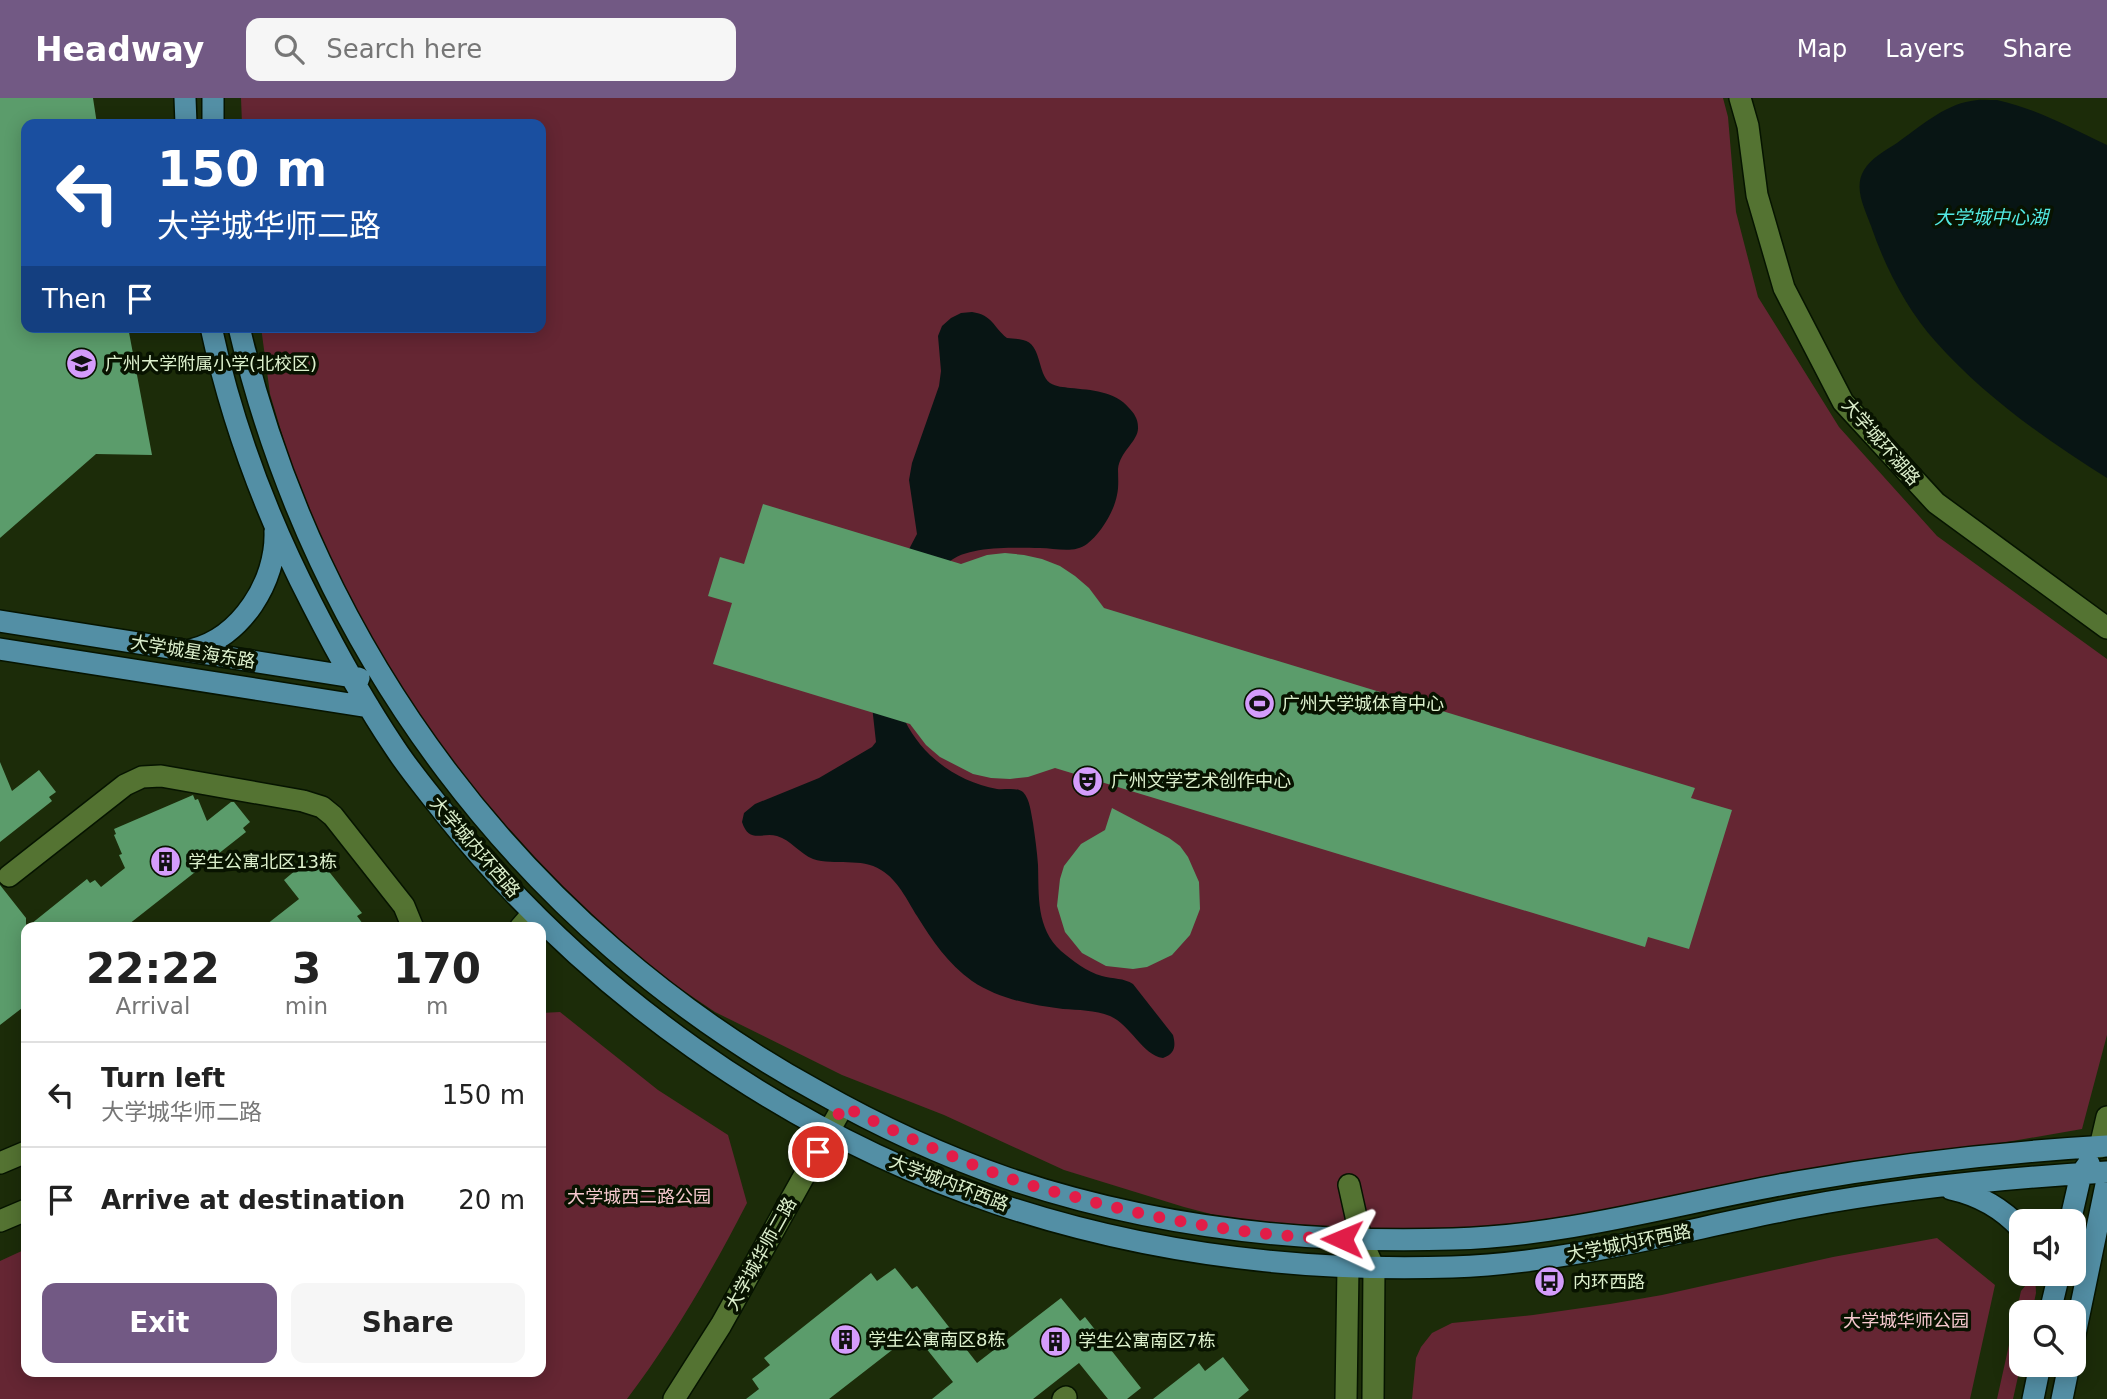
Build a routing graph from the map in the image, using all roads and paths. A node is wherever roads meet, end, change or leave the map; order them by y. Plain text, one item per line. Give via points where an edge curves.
1 (185, 98) edge
2 (213, 98) edge
3 (1740, 98) edge
4 (186, 119) edge
5 (213, 119) edge
6 (212, 333) edge
7 (241, 333) edge
8 (274, 525) junction
9 (0, 621) edge
10 (2107, 628) edge
11 (0, 649) edge
12 (187, 651) junction
13 (351, 676) junction
14 (386, 682) junction
15 (369, 707) junction
16 (9, 876) dead end
17 (527, 920) edge
18 (411, 922) edge
19 (546, 934) edge
20 (843, 1106) junction
21 (2107, 1118) edge
22 (830, 1131) junction
23 (2105, 1153) edge
24 (21, 1154) edge
25 (0, 1163) edge
26 (2107, 1172) edge
27 (2081, 1174) junction
28 (2107, 1180) edge
29 (1349, 1185) dead end
30 (1939, 1187) junction
31 (2073, 1209) edge
32 (21, 1212) edge
33 (2009, 1217) edge
34 (0, 1222) edge
35 (1360, 1239) junction
36 (1348, 1267) junction
37 (1374, 1268) junction
38 (2082, 1300) edge
39 (2038, 1377) edge
40 (2066, 1377) edge
41 (674, 1399) edge
42 (1346, 1399) edge
43 (1373, 1399) edge
44 (2033, 1399) edge
45 (2062, 1399) edge

1 - 4 main road
2 - 5 main road
3 - 10 street, 大学城环湖路 via 1757,195 1784,288 1843,402 1936,503
6 - 8 main road, 大学城内环西路 via 229,399
7 - 14 main road, 大学城内环西路 via 300,514 319,559
8 - 12 main road via 269,573 246,613 216,641
8 - 13 main road, 大学城内环西路
9 - 12 main road, 大学城星海东路
11 - 15 main road, 大学城星海东路
12 - 13 main road, 大学城星海东路
13 - 14 main road, 大学城星海东路
13 - 15 main road, 大学城内环西路
14 - 20 main road, 大学城内环西路 via 419,735 482,816 590,929 700,1018
15 - 17 main road, 大学城内环西路 via 397,751
16 - 18 street via 125,785 142,777 161,776 323,807 404,906
19 - 22 main road, 大学城内环西路 via 684,1041
20 - 22 street, 大学城华师二路
20 - 35 main road, 大学城内环西路 via 1006,1177 1120,1209 1240,1232
21 - 23 street
22 - 36 main road, 大学城内环西路 via 997,1203 1113,1236 1236,1259
22 - 41 street, 大学城华师二路
23 - 27 main road
23 - 35 main road, 大学城内环西路 via 2024,1151 1868,1170 1521,1234
24 - 25 street
26 - 27 main road, 大学城内环西路
27 - 30 main road, 大学城内环西路
27 - 31 main road
28 - 38 main road
29 - 35 street
30 - 33 main road via 1978,1197
30 - 37 main road, 大学城内环西路 via 1800,1208 1612,1248 1524,1261
32 - 34 street
35 - 36 street
35 - 37 street
36 - 37 main road, 大学城内环西路
36 - 42 street
37 - 43 street
39 - 44 main road
40 - 45 main road

